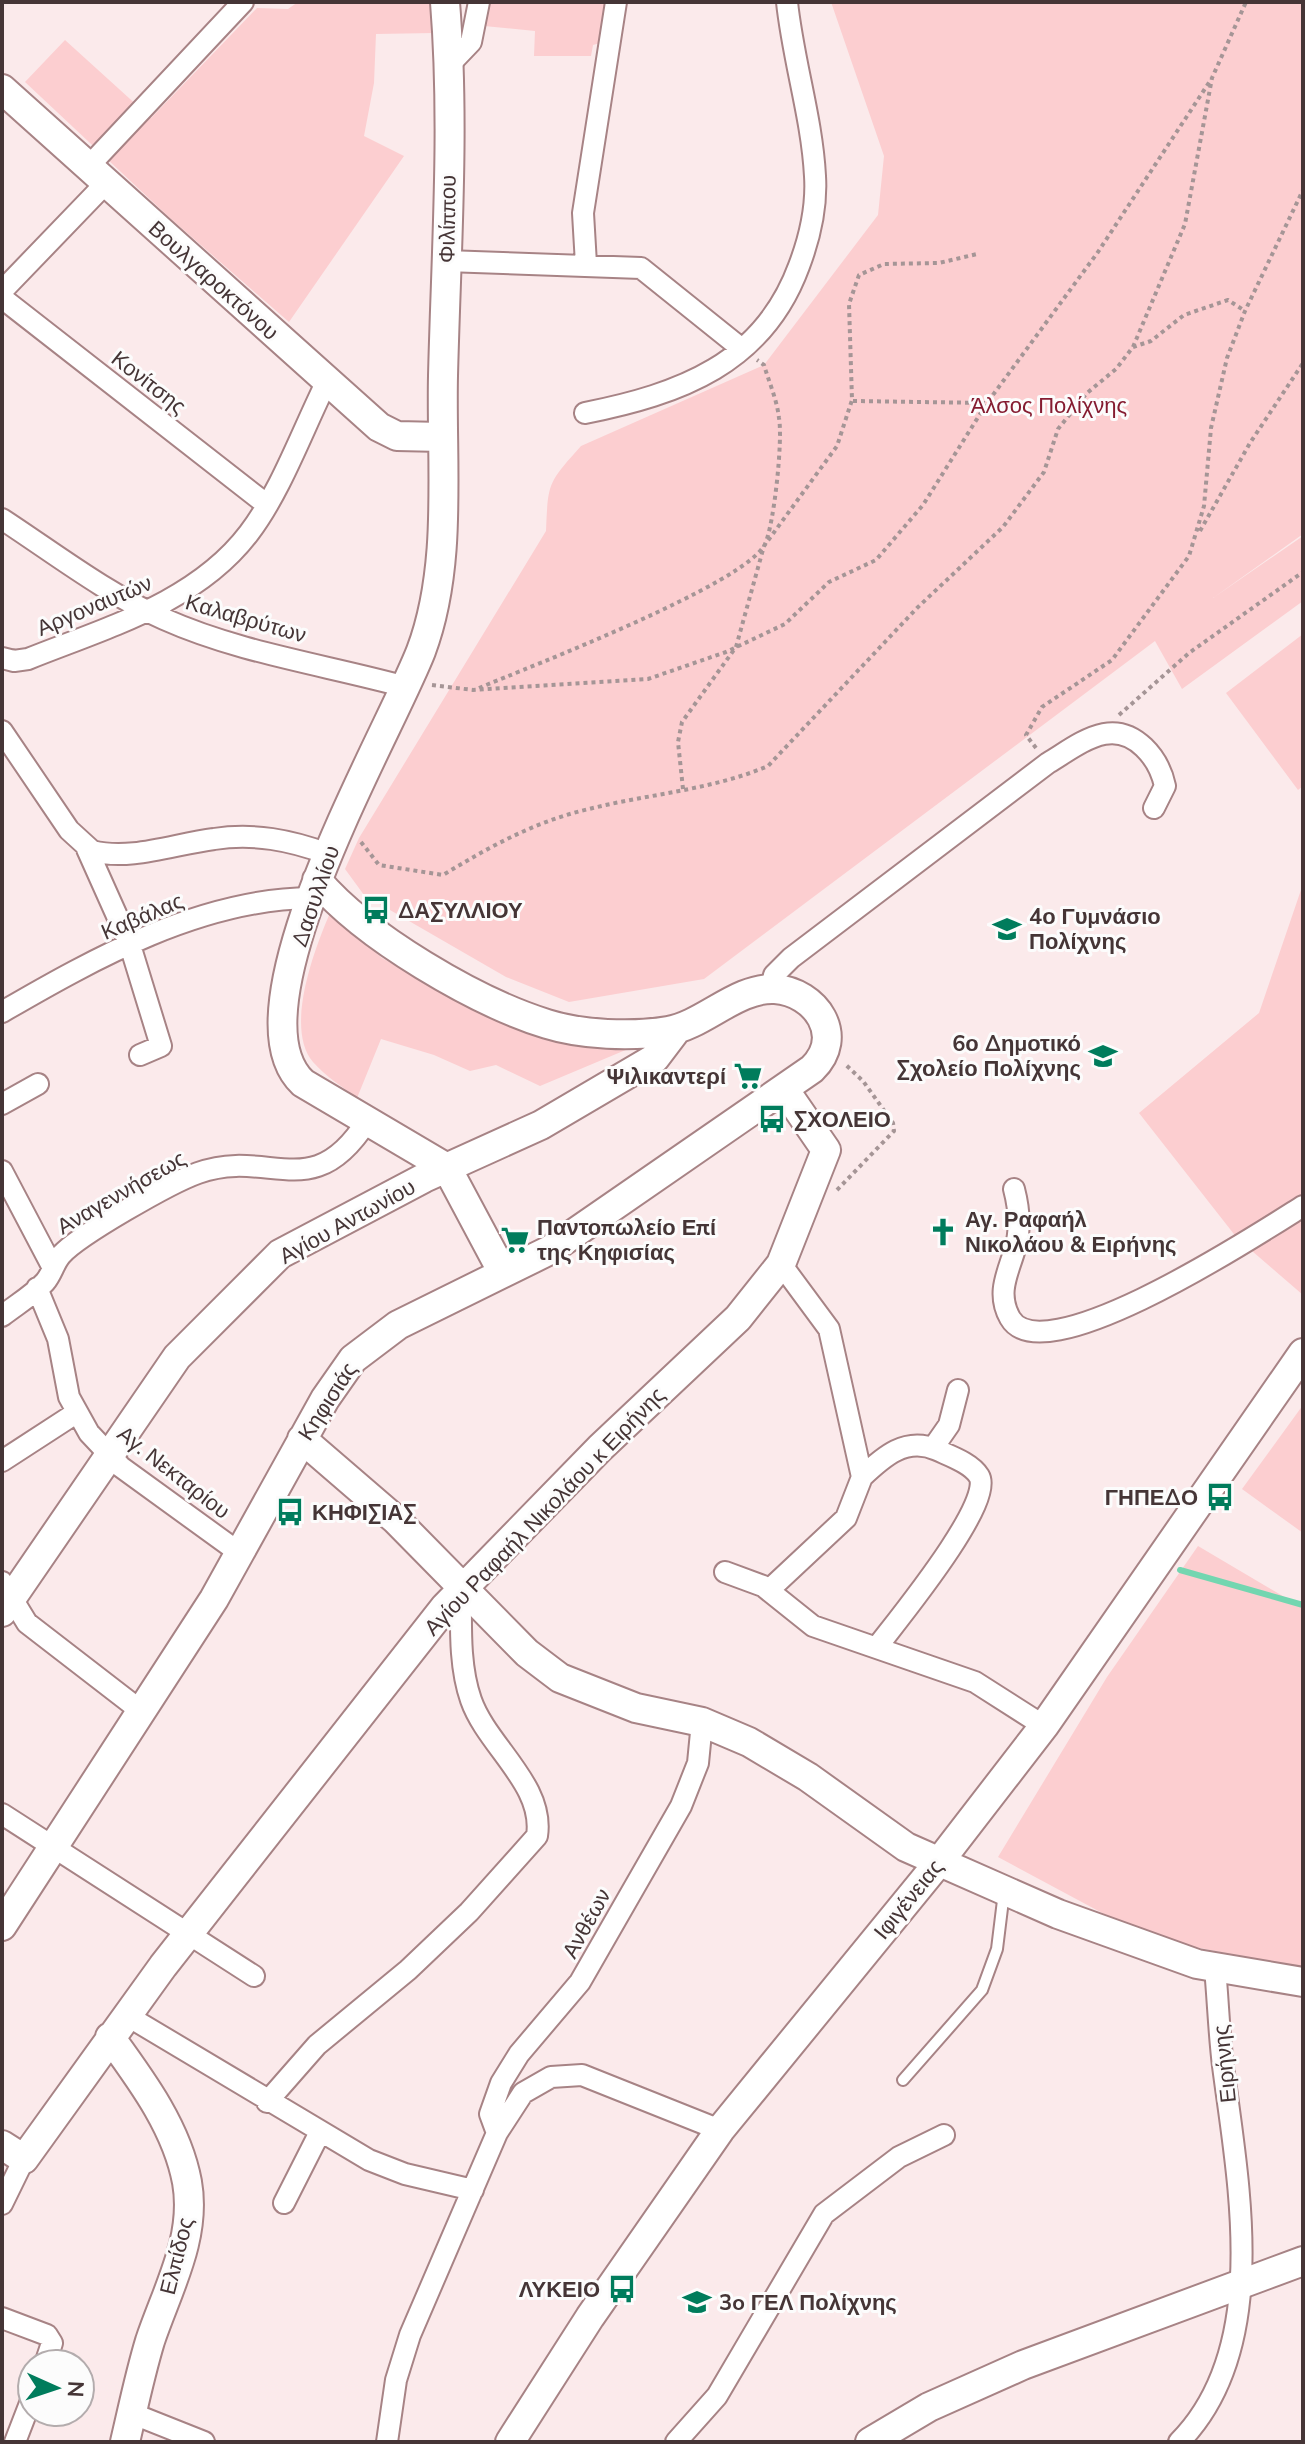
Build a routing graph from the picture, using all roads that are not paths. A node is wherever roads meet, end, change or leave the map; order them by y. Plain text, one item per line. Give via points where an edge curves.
1 (243, 2) edge
2 (445, 2) edge
3 (479, 2) edge
4 (616, 2) edge
5 (787, 2) edge
6 (449, 65) junction
7 (2, 89) edge
8 (97, 175) junction
9 (446, 261) junction
10 (586, 264) junction
11 (2, 291) edge
12 (2, 298) edge
13 (742, 349) junction
14 (327, 381) junction
15 (585, 413) dead end
16 (442, 437) junction
17 (266, 504) junction
18 (2, 519) edge
19 (148, 611) junction
20 (2, 658) edge
21 (406, 687) junction
22 (2, 731) edge
23 (1154, 808) dead end
24 (87, 849) junction
25 (328, 854) junction
26 (314, 889) junction
27 (130, 945) junction
28 (771, 989) junction
29 (2, 1012) edge
30 (677, 1029) junction
31 (140, 1055) dead end
32 (38, 1084) dead end
33 (784, 1089) junction
34 (2, 1104) edge
35 (367, 1121) junction
36 (447, 1168) junction
37 (2, 1171) edge
38 (1014, 1189) dead end
39 (8, 1196) edge
40 (1303, 1206) edge
41 (781, 1264) junction
42 (53, 1268) junction
43 (503, 1273) junction
44 (37, 1288) junction
45 (2, 1316) edge
46 (1303, 1353) edge
47 (958, 1390) dead end
48 (76, 1413) junction
49 (302, 1439) junction
50 (933, 1448) junction
51 (109, 1456) junction
52 (2, 1461) edge
53 (862, 1477) junction
54 (241, 1554) junction
55 (725, 1572) dead end
56 (461, 1590) junction
57 (769, 1590) junction
58 (5, 1597) edge
59 (877, 1647) junction
60 (141, 1711) junction
61 (702, 1722) junction
62 (1044, 1726) junction
63 (2, 1814) edge
64 (53, 1846) junction
65 (939, 1862) junction
66 (1004, 1890) junction
67 (2, 1926) edge
68 (189, 1933) junction
69 (1215, 1968) junction
70 (254, 1976) dead end
71 (1303, 1982) edge
72 (118, 2026) junction
73 (903, 2080) dead end
74 (267, 2102) junction
75 (720, 2130) junction
76 (320, 2132) junction
77 (497, 2133) junction
78 (944, 2135) dead end
79 (13, 2152) edge
80 (473, 2190) junction
81 (284, 2203) dead end
82 (2, 2204) edge
83 (1303, 2261) edge
84 (1241, 2286) junction
85 (2, 2318) edge
86 (50, 2348) edge
87 (131, 2413) junction
88 (513, 2441) edge
89 (125, 2442) edge
90 (204, 2442) edge
91 (387, 2442) edge
92 (676, 2442) edge
93 (870, 2442) edge
94 (1179, 2442) edge

1 - 8 street
2 - 6 street, Φιλίππου
3 - 6 street via 471,42
4 - 10 street via 583,213
5 - 13 street via 814,163 813,217 786,296 763,330
6 - 9 street, Φιλίππου
7 - 8 street, Βουλγαροκτόνου
8 - 11 street
8 - 14 street, Βουλγαροκτόνου
9 - 10 street
9 - 16 street, Φιλίππου
10 - 13 street via 645,270
12 - 17 street, Κονίτσης
13 - 15 street via 678,388
14 - 16 street, Βουλγαροκτόνου via 386,432 407,438
14 - 17 street, Αργοναυτών
16 - 21 street, Δασυλλίου via 436,595
17 - 19 street, Αργοναυτών via 232,552 185,590
18 - 19 street, Καλαβρύτων
19 - 20 street, Αργοναυτών via 28,659
19 - 21 street, Καλαβρύτων via 221,640
21 - 25 street, Δασυλλίου
22 - 24 street
23 - 28 street via 1165,786 1158,766 1138,742 1115,734 1088,740 1048,763 791,958 774,975
24 - 25 street via 133,852 257,836
24 - 27 street
25 - 26 street, Δασυλλίου
26 - 27 street, Καβάλας via 224,911
26 - 30 street via 388,941 527,1017 585,1031
26 - 35 street, Δασυλλίου via 284,1004 286,1054 303,1083
27 - 29 street, Καβάλας
27 - 31 street via 161,1046
28 - 30 street
28 - 33 street, Κηφισιάς via 798,994 814,1004 827,1031 824,1055
30 - 36 street, Αγίου Αντωνίου via 655,1058 532,1130
32 - 34 street
33 - 41 street, Αγίου Ραφαήλ Νικολάου κ Ειρήνης via 826,1150
33 - 43 street, Κηφισιάς via 601,1217
35 - 36 street, Δασυλλίου
35 - 42 street, Αναγεννήσεως via 342,1152 317,1168 228,1166 193,1175 75,1244
36 - 43 street
36 - 51 street, Αγίου Αντωνίου via 280,1254 177,1357
37 - 39 street
38 - 40 street via 1019,1226 1002,1298 1011,1321 1025,1332 1039,1333 1128,1307
39 - 42 street
41 - 53 street via 829,1329
41 - 56 street, Αγίου Ραφαήλ Νικολάου κ Ειρήνης via 738,1318
42 - 44 street, Αναγεννήσεως
43 - 49 street, Κηφισιάς via 370,1343 340,1375
44 - 45 street, Αναγεννήσεως
44 - 48 street, Αγ. Νεκταρίου via 58,1339
46 - 62 street, Ιφιγένειας
47 - 50 street via 949,1425
48 - 51 street, Αγ. Νεκταρίου
48 - 52 street
49 - 54 street, Κηφισιάς
49 - 56 street via 396,1520
50 - 53 street via 899,1449
50 - 59 street via 978,1475 978,1499
51 - 54 street, Αγ. Νεκταρίου
51 - 58 street, Αγίου Αντωνίου
53 - 57 street via 846,1518
54 - 60 street, Κηφισιάς
55 - 57 street
56 - 61 street via 560,1678 636,1708
56 - 68 street, Αγίου Ραφαήλ Νικολάου κ Ειρήνης
56 - 74 street via 463,1661 472,1702 537,1806 537,1836 469,1912 317,2045
57 - 59 street via 813,1626
58 - 60 street via 35,1630
59 - 62 street via 987,1688
60 - 64 street, Κηφισιάς
61 - 65 street via 786,1763 893,1839
61 - 77 street, Ανθέων via 698,1763 681,1806 580,1982 501,2083 490,2114
62 - 65 street, Ιφιγένειας
63 - 64 street
64 - 67 street, Κηφισιάς
64 - 68 street
65 - 66 street
65 - 75 street, Ιφιγένειας
66 - 69 street via 1137,1944
66 - 73 lane via 997,1949 982,1990
68 - 70 street
68 - 72 street, Αγίου Ραφαήλ Νικολάου κ Ειρήνης
69 - 71 street
69 - 84 street, Ειρήνης via 1241,2209
72 - 74 street
72 - 79 street, Αγίου Ραφαήλ Νικολάου κ Ειρήνης
72 - 87 street, Ελπίδος via 174,2140 187,2183 188,2225 178,2268 150,2341
74 - 76 street
75 - 77 street via 574,2074 529,2088
75 - 88 street, Ιφιγένειας via 590,2317
76 - 80 street via 390,2170
76 - 81 street
77 - 80 street
78 - 92 street via 899,2157 824,2214 717,2396
79 - 82 street
80 - 91 street via 401,2358
83 - 84 street
84 - 93 street via 1023,2365 929,2407
84 - 94 street, Ειρήνης via 1223,2364 1198,2418
85 - 86 street via 47,2335
87 - 89 street, Ελπίδος
87 - 90 street

